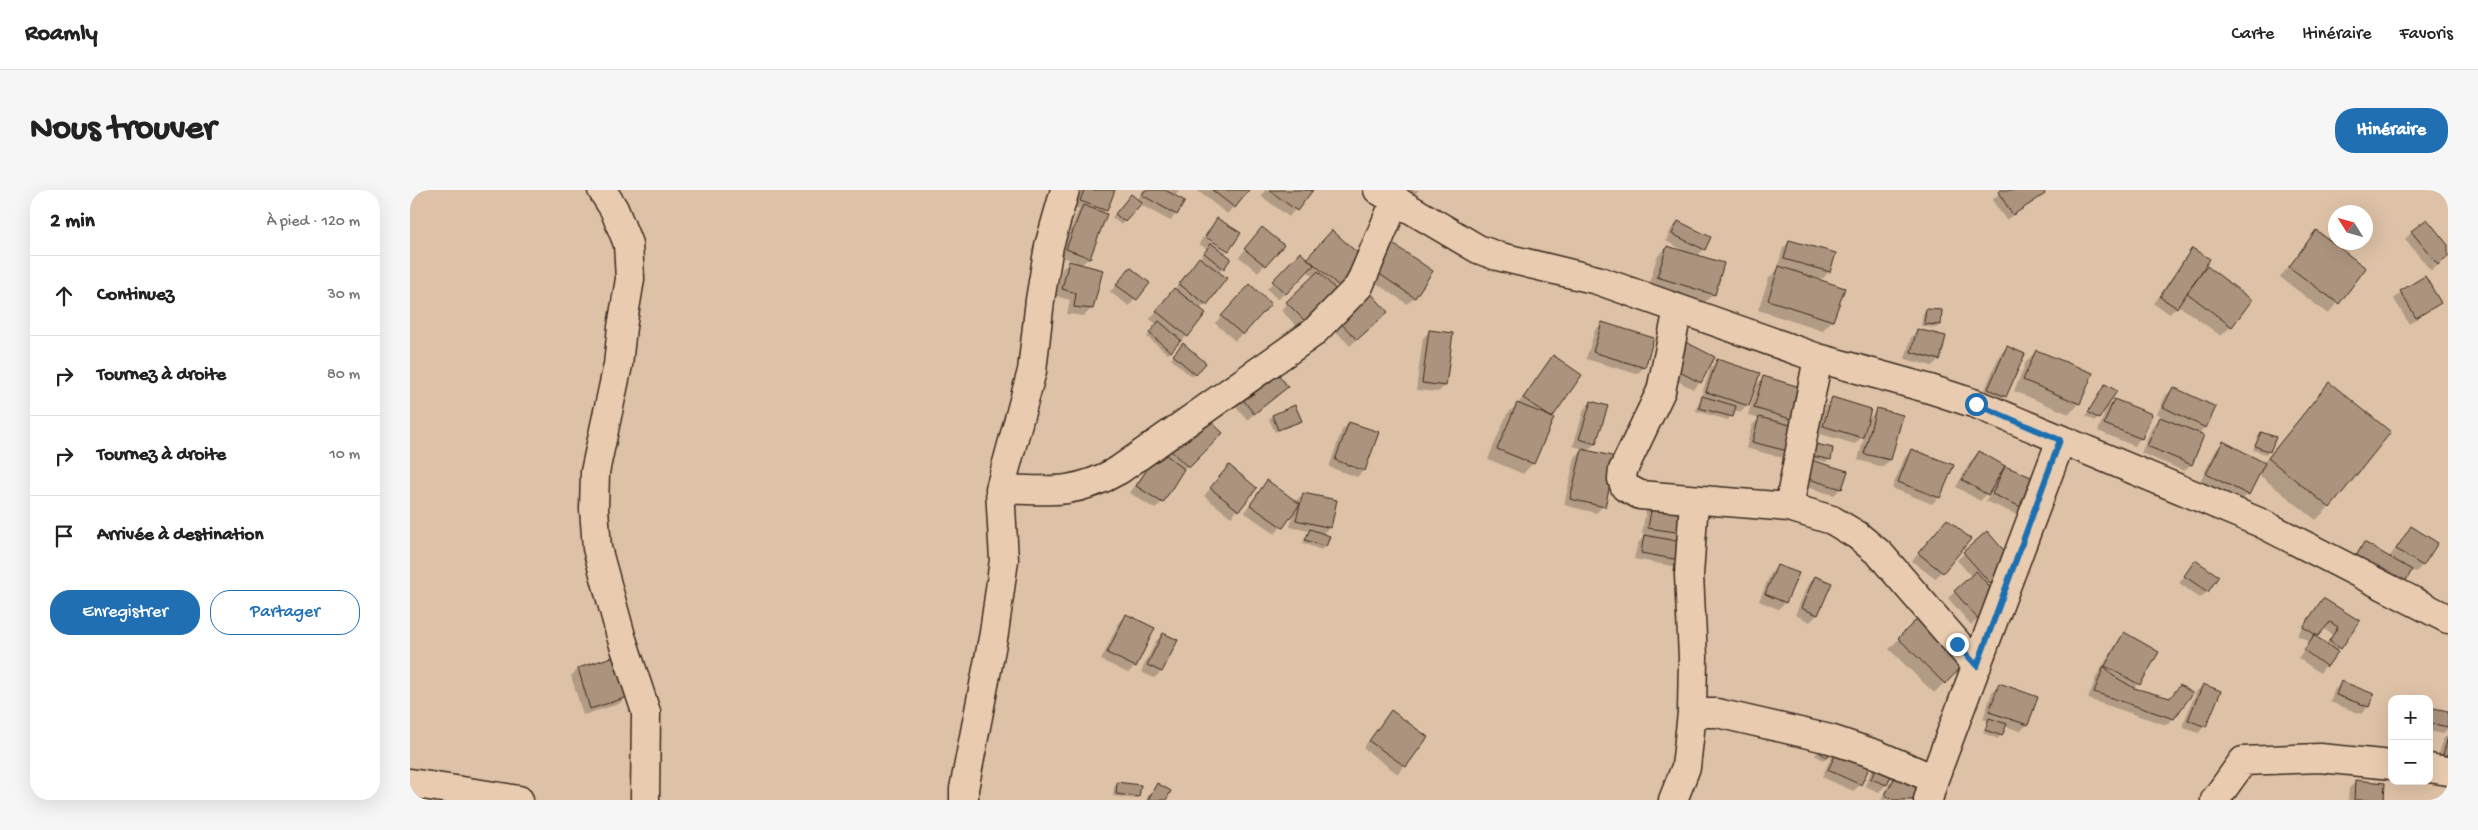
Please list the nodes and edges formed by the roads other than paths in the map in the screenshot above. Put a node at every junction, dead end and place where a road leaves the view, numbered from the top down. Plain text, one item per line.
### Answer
1 (602, 190) edge
2 (1065, 190) edge
3 (1387, 194) edge
4 (1678, 308) junction
5 (1818, 358) junction
6 (2060, 440) junction
7 (1000, 490) junction
8 (1694, 501) junction
9 (1789, 507) junction
10 (2448, 619) edge
11 (1977, 666) junction
12 (1692, 713) junction
13 (2388, 765) edge
14 (2433, 769) edge
15 (2448, 771) edge
16 (410, 783) edge
17 (1931, 790) edge
18 (519, 800) edge
19 (645, 800) edge
20 (964, 800) edge
21 (1673, 800) edge
22 (2215, 800) edge

1 - 19 street
2 - 7 street
3 - 4 street
3 - 7 street
4 - 5 street
4 - 8 street
5 - 6 street
5 - 9 street
6 - 10 street
6 - 11 street
7 - 20 street
8 - 9 street
8 - 12 street
9 - 11 street
11 - 17 street
12 - 17 street
12 - 21 street
13 - 22 street
14 - 15 street
16 - 18 street

